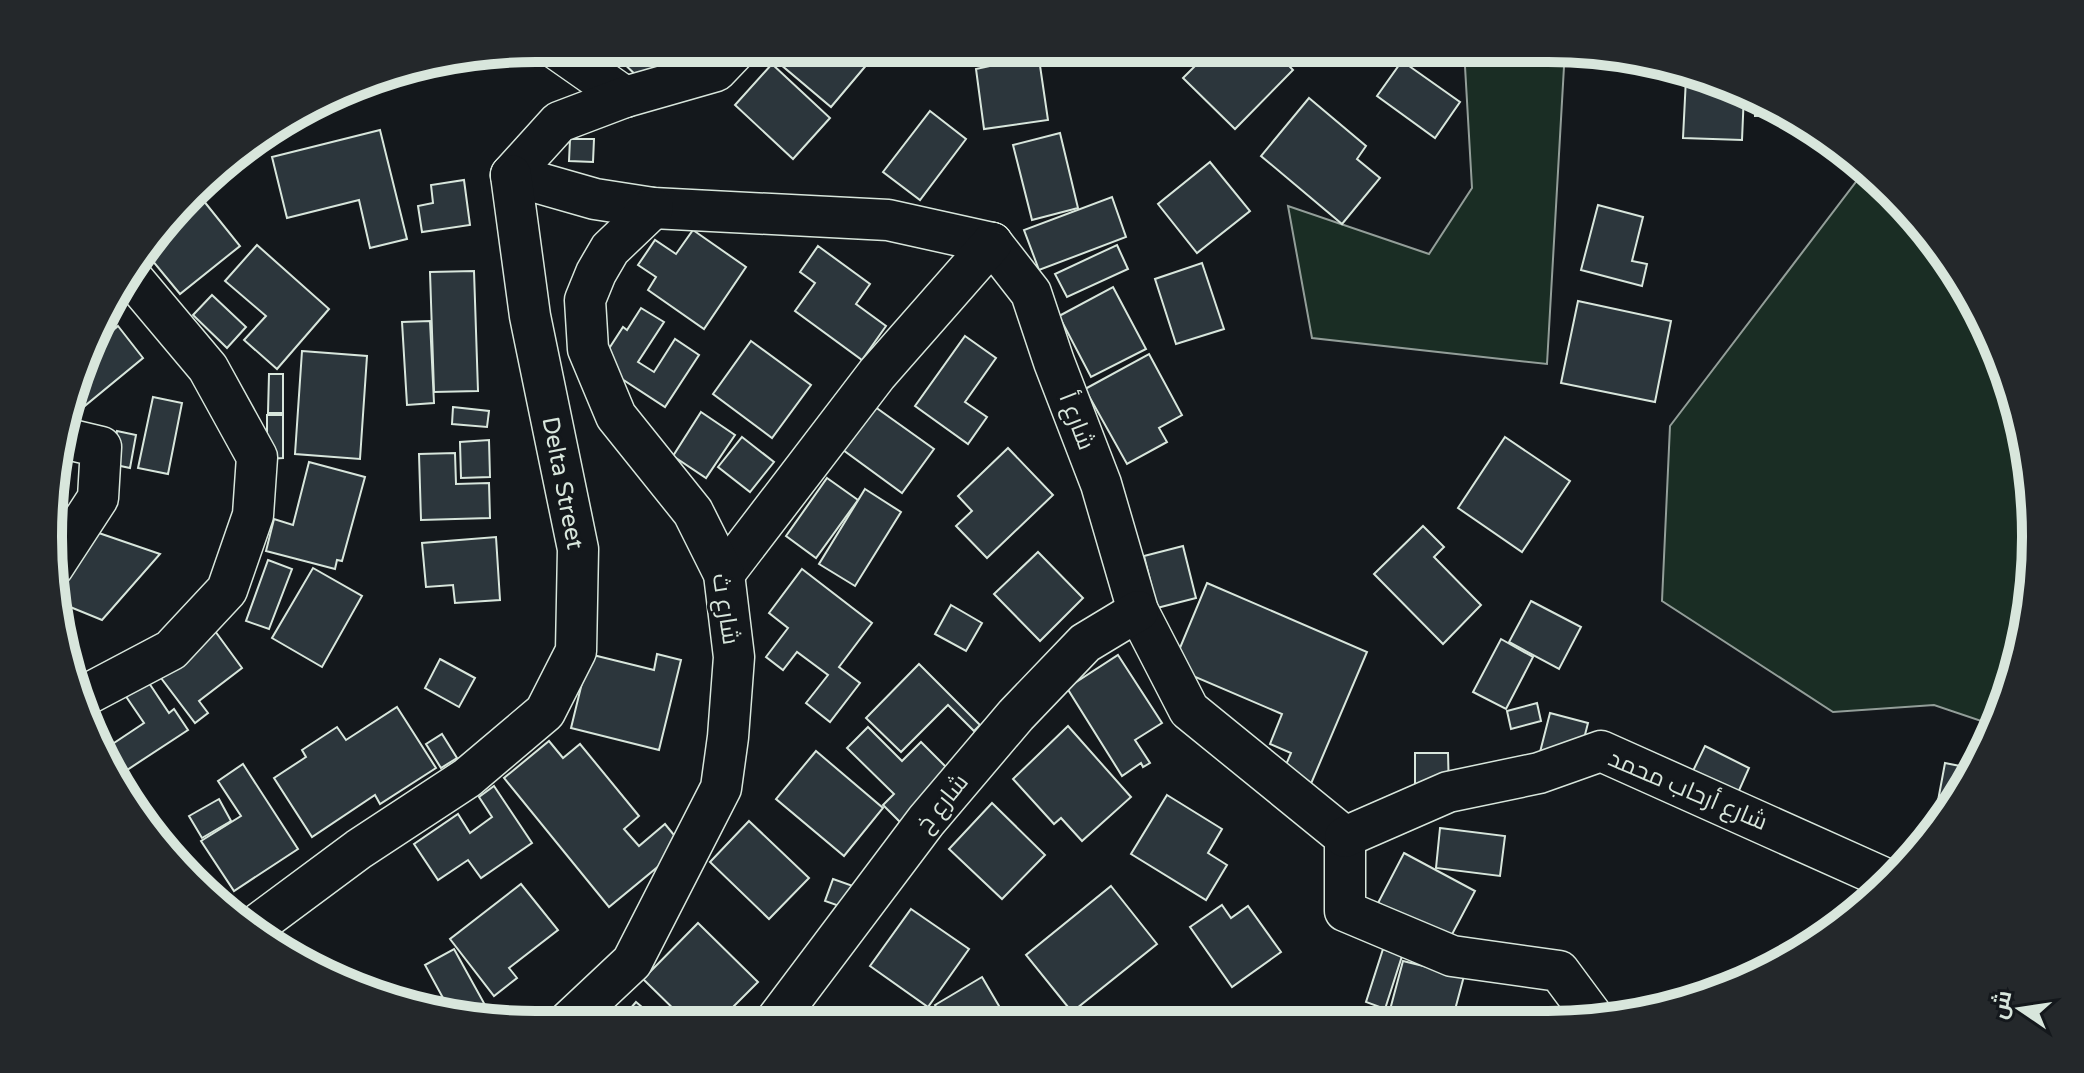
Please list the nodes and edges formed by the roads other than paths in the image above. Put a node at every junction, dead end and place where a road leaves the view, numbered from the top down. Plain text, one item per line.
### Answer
1 (575, 62) edge
2 (725, 62) edge
3 (625, 97) junction
4 (511, 175) junction
5 (653, 208) junction
6 (992, 243) junction
7 (136, 283) edge
8 (72, 440) edge
9 (63, 552) edge
10 (724, 574) junction
11 (1138, 611) junction
12 (89, 693) edge
13 (1345, 837) junction
14 (1879, 876) edge
15 (261, 922) edge
16 (1587, 1009) edge
17 (580, 1011) edge
18 (783, 1011) edge

1 - 3 street
2 - 3 street
3 - 4 street
4 - 5 street
4 - 15 street, Delta Street
5 - 6 street
5 - 10 street, شارع ث
6 - 10 street
6 - 11 street, شارع أ
7 - 12 street
8 - 9 street
10 - 17 street, شارع ث
11 - 13 street, شارع أ
11 - 18 street, شارع خ
13 - 14 street, شارع أرحاب محمد
13 - 16 street

